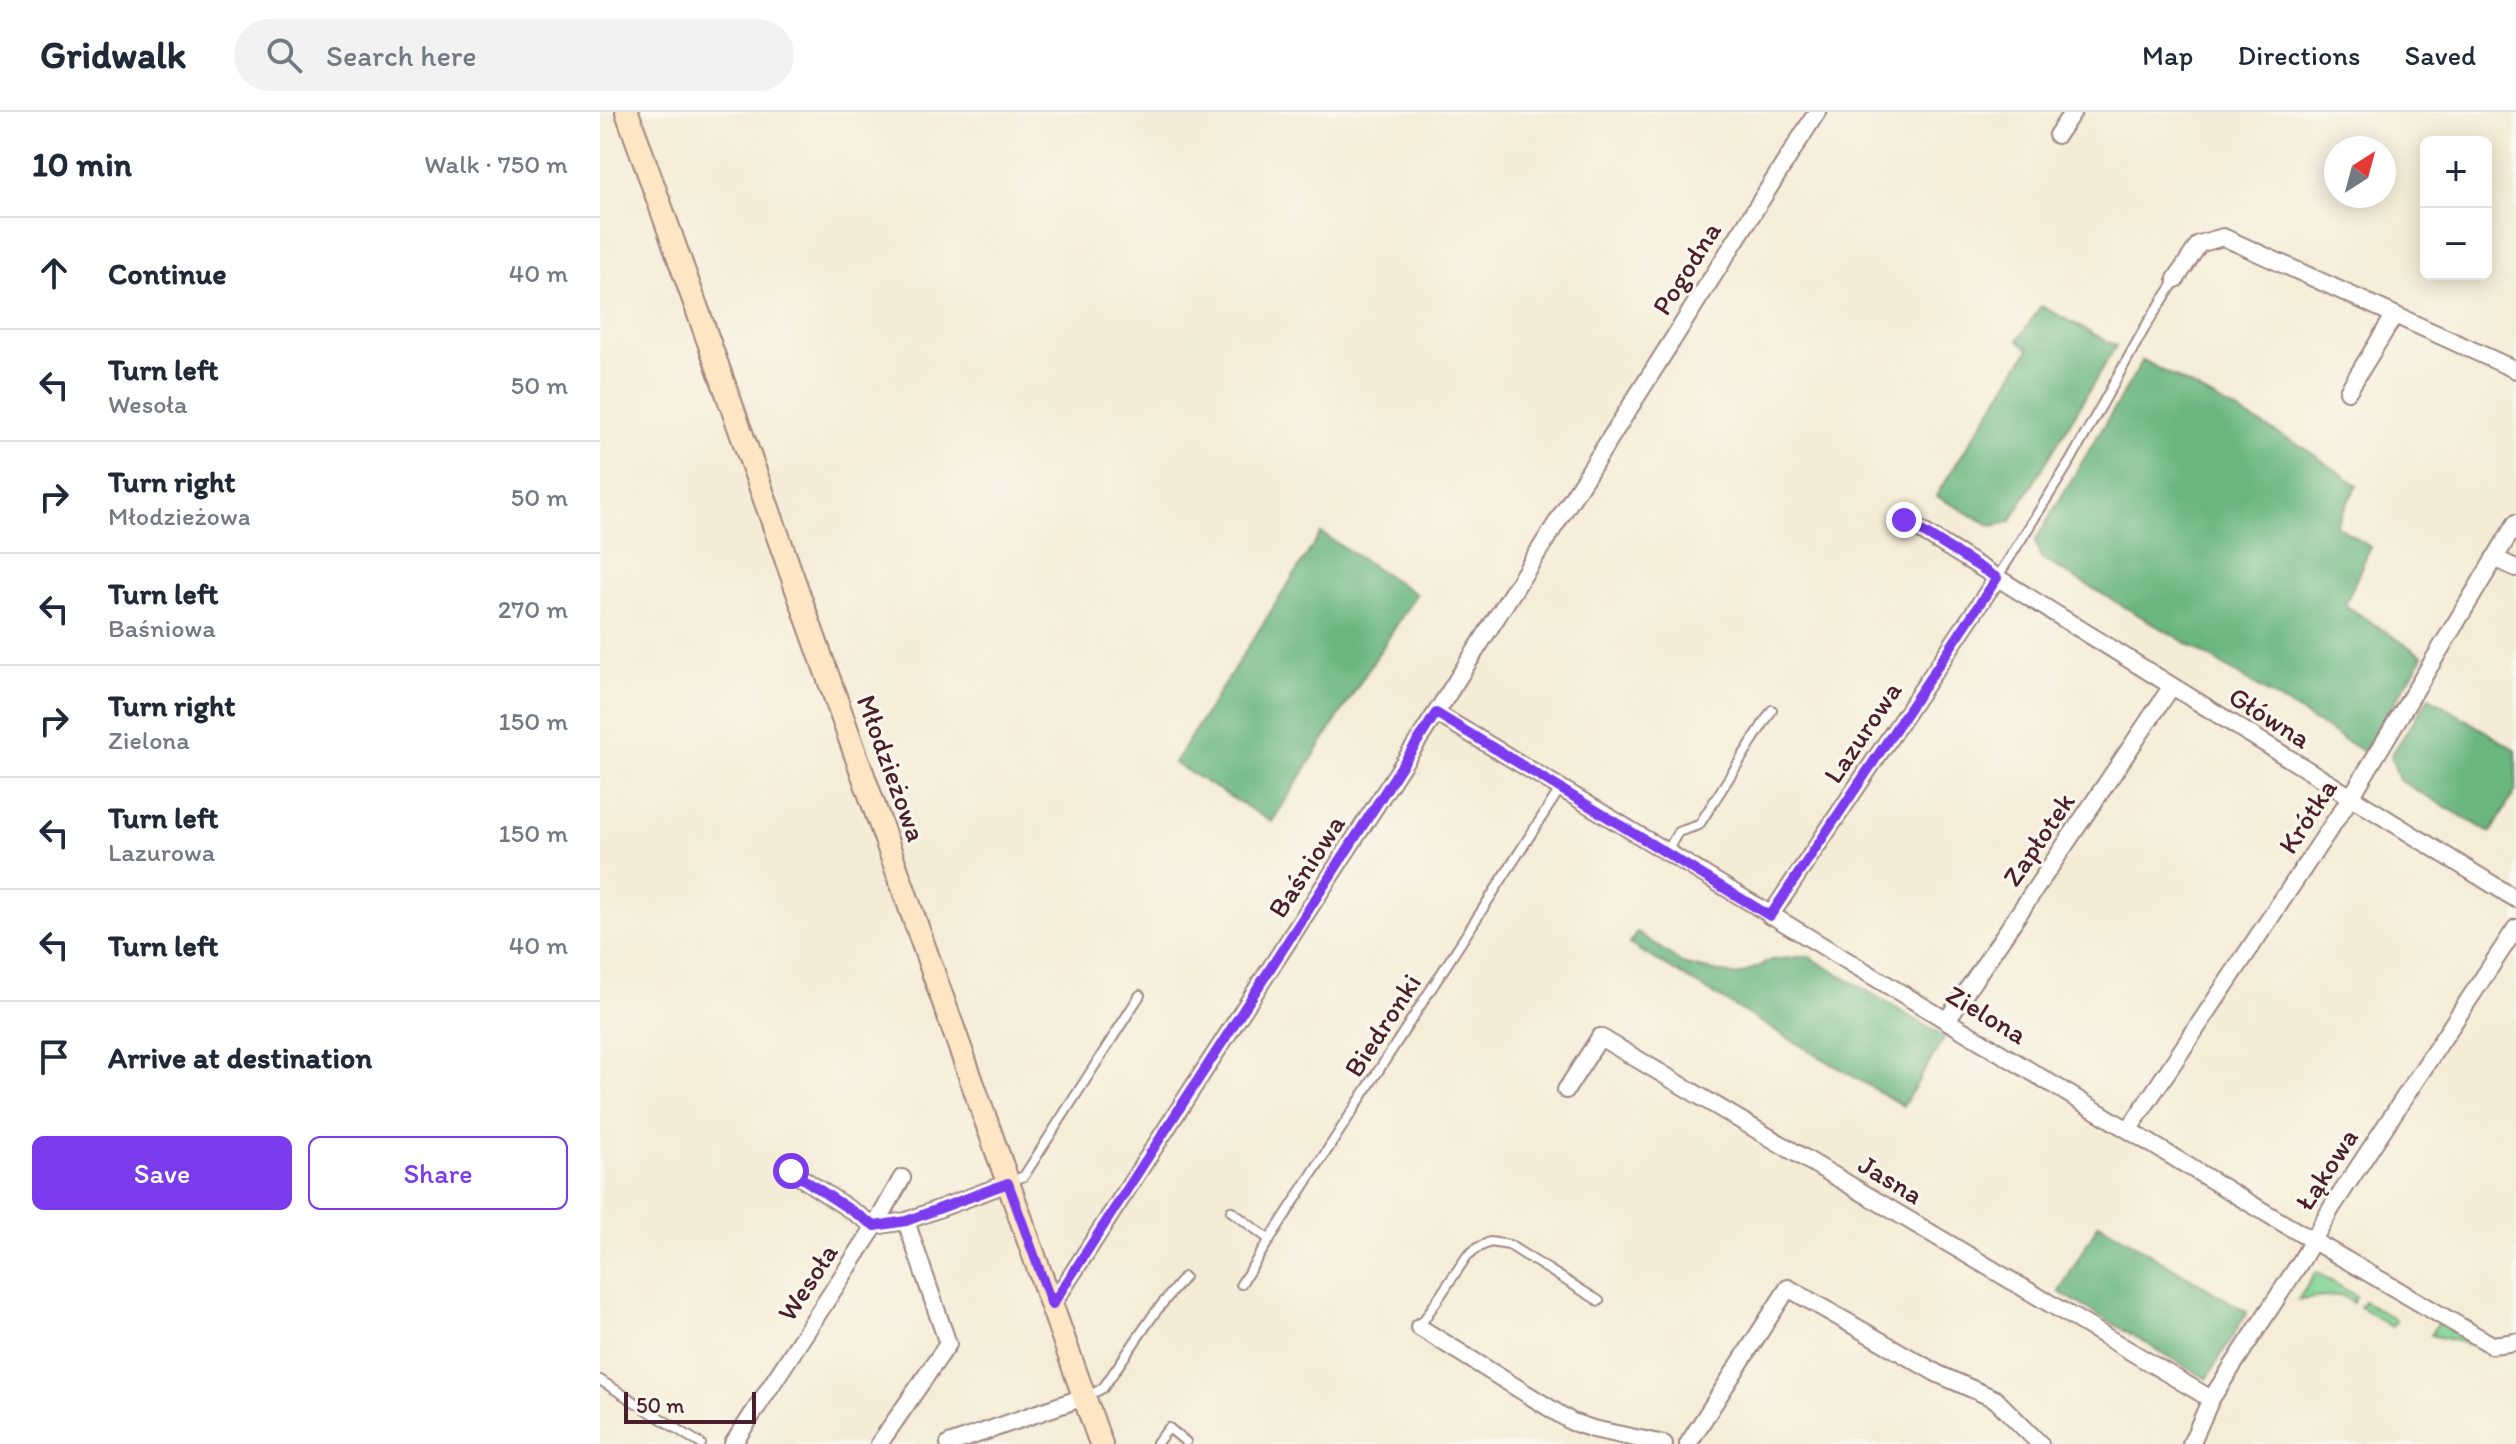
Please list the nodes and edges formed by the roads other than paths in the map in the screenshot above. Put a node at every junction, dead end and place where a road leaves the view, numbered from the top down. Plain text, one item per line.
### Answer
1 (627, 112) edge
2 (1817, 112) edge
3 (2073, 112) edge
4 (2057, 135) dead end
5 (2176, 279) joint
6 (2394, 316) junction
7 (2516, 370) edge
8 (2348, 391) dead end
9 (1600, 453) joint
10 (1904, 520) dead end
11 (2516, 523) edge
12 (2494, 558) junction
13 (2516, 568) edge
14 (1997, 578) junction
15 (2172, 686) junction
16 (1772, 710) dead end
17 (1436, 713) junction
18 (1560, 789) junction
19 (2351, 797) junction
20 (1666, 853) junction
21 (2516, 899) edge
22 (1770, 916) junction
23 (2516, 928) edge
24 (1140, 995) dead end
25 (1947, 1020) junction
26 (1566, 1090) dead end
27 (2129, 1129) junction
28 (791, 1171) dead end
29 (902, 1178) dead end
30 (1008, 1183) junction
31 (1231, 1211) dead end
32 (906, 1221) junction
33 (875, 1226) junction
34 (2312, 1239) junction
35 (1270, 1240) junction
36 (1184, 1277) dead end
37 (1241, 1284) dead end
38 (1599, 1301) dead end
39 (1052, 1305) junction
40 (1419, 1327) joint
41 (2516, 1342) edge
42 (600, 1380) edge
43 (1084, 1397) junction
44 (2211, 1399) junction
45 (978, 1439) edge
46 (1186, 1442) edge
47 (701, 1444) edge
48 (733, 1444) edge
49 (879, 1444) edge
50 (949, 1444) edge
51 (1101, 1444) edge
52 (1156, 1444) edge
53 (1664, 1444) edge
54 (1688, 1444) edge
55 (2040, 1444) edge
56 (2191, 1444) edge

1 - 30 street, Młodzieżowa
2 - 9 street, Pogodna
3 - 4 street
5 - 6 street
5 - 14 lane
6 - 7 street
6 - 8 street
9 - 17 street, Baśniowa
10 - 14 street, Główna
11 - 12 street, Krótka
12 - 13 street
12 - 19 street, Krótka
14 - 15 street, Główna
14 - 22 street, Lazurowa
15 - 19 street, Główna
15 - 25 street, Zapłotek
16 - 20 lane
17 - 18 street, Zielona
17 - 39 street, Baśniowa
18 - 20 street, Zielona
18 - 35 lane, Biedronki
19 - 21 street, Główna
19 - 27 street, Krótka
20 - 22 street, Zielona
22 - 25 street, Zielona
23 - 34 street, Łąkowa
24 - 30 lane
25 - 27 street, Zielona
26 - 44 street, Jasna
27 - 34 street, Zielona
28 - 33 street
29 - 33 street, Wesoła
30 - 32 street
30 - 39 street, Młodzieżowa
31 - 35 lane
32 - 33 street
32 - 49 street
33 - 48 street, Wesoła
34 - 41 street, Zielona
34 - 44 street, Łąkowa
35 - 37 lane, Biedronki
36 - 43 lane
38 - 40 lane
39 - 43 street, Młodzieżowa
40 - 53 street
42 - 47 lane
43 - 45 street
43 - 51 street, Młodzieżowa
44 - 56 street, Łąkowa
45 - 50 street
46 - 52 lane
54 - 55 street

